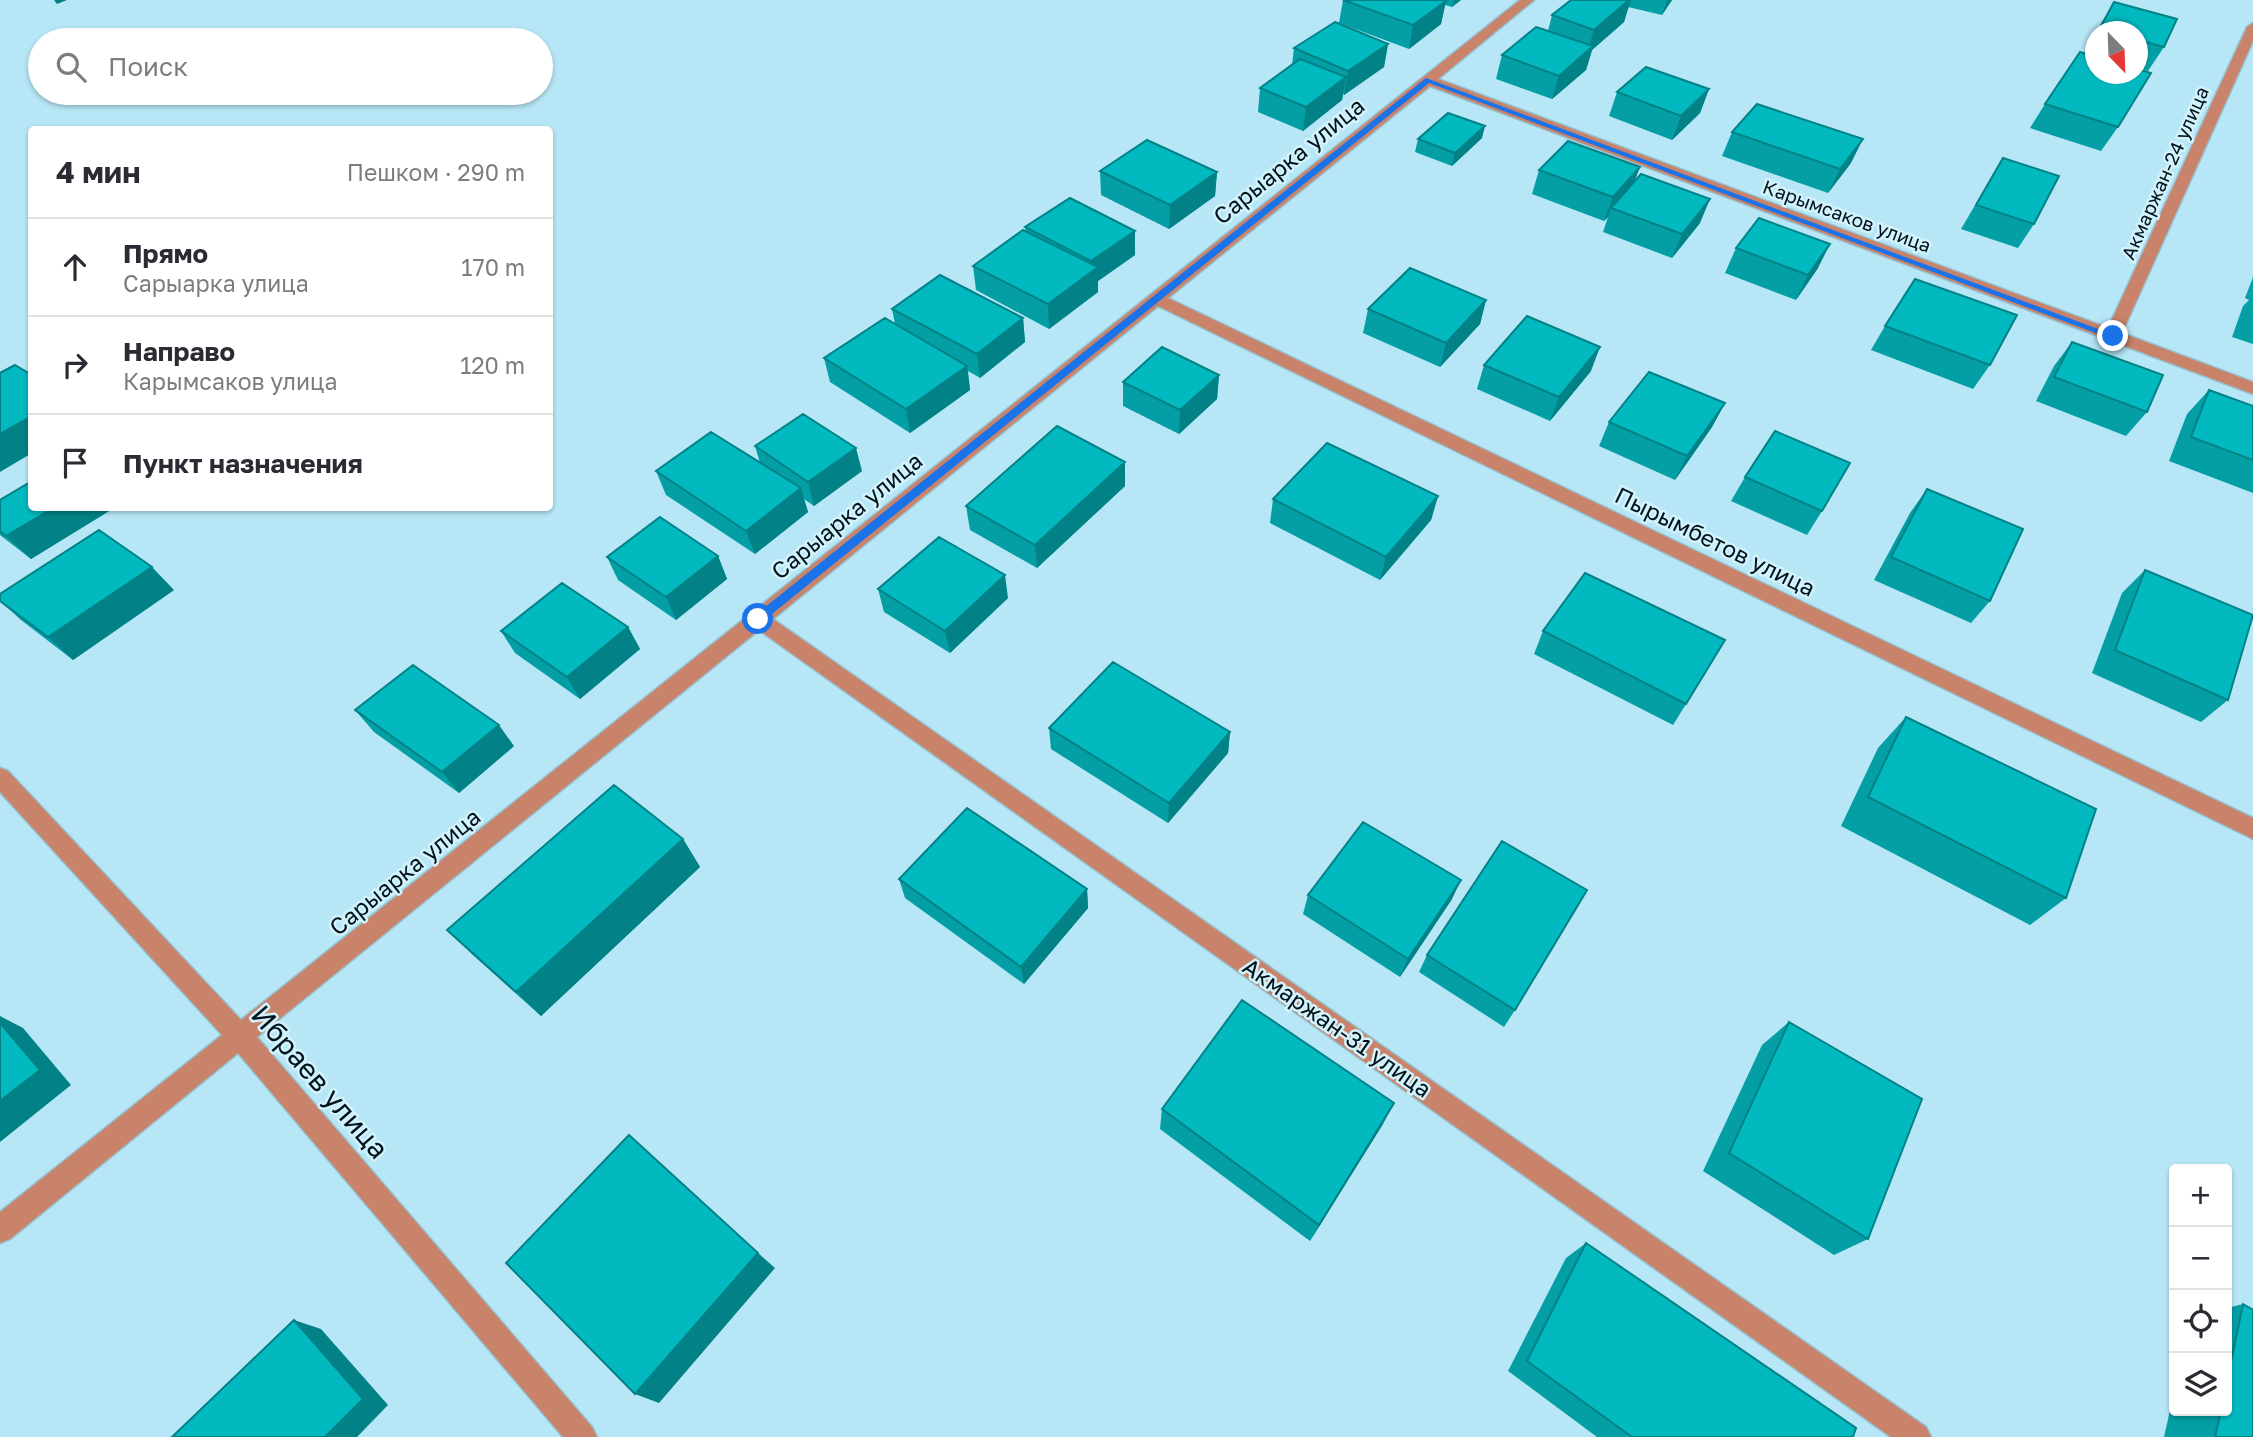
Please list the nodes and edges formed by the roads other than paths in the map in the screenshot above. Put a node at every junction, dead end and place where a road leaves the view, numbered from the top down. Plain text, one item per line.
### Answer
1 (1528, 0) edge
2 (2253, 27) edge
3 (1428, 80) junction
4 (1156, 299) junction
5 (2113, 336) junction
6 (2253, 388) edge
7 (758, 619) junction
8 (0, 777) edge
9 (2253, 829) edge
10 (240, 1036) junction
11 (0, 1229) edge
12 (582, 1437) edge
13 (1916, 1437) edge

1 - 3 street, Сарыарка улица
2 - 5 street, Акмаржан-24 улица
3 - 4 street, Сарыарка улица
3 - 5 street, Карымсаков улица
4 - 7 street, Сарыарка улица
4 - 9 street, Пырымбетов улица
5 - 6 street, Карымсаков улица
7 - 10 street, Сарыарка улица
7 - 13 street, Акмаржан-31 улица
8 - 10 street, Ибраев улица
10 - 11 street, Сарыарка улица
10 - 12 street, Ибраев улица

